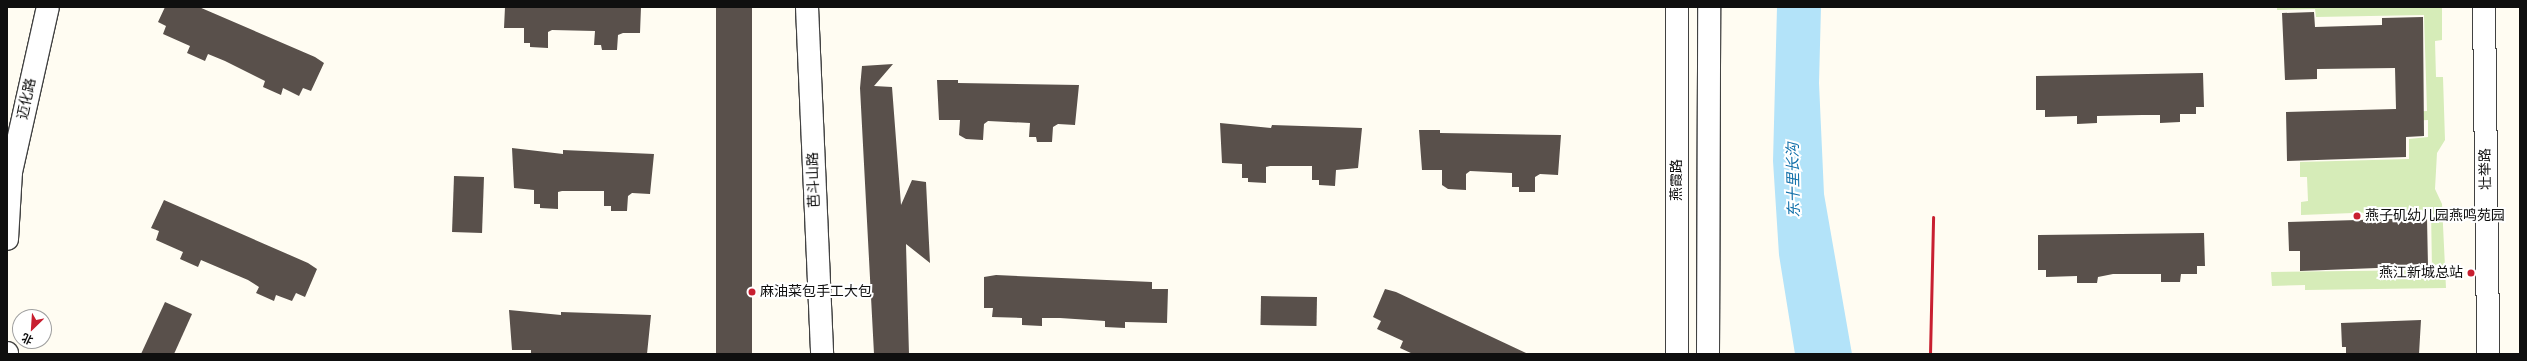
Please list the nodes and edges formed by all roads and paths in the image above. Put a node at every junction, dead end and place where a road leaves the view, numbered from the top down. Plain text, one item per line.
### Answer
1 (48, 7) edge
2 (807, 7) edge
3 (1677, 7) edge
4 (1709, 7) edge
5 (2484, 7) edge
6 (7, 239) edge
7 (822, 354) edge
8 (1676, 354) edge
9 (1708, 354) edge
10 (2488, 354) edge

1 - 6 street, 迈化路
2 - 7 street, 芭斗山路
3 - 8 street, 燕霞路
4 - 9 street
5 - 10 street, 壮举路

